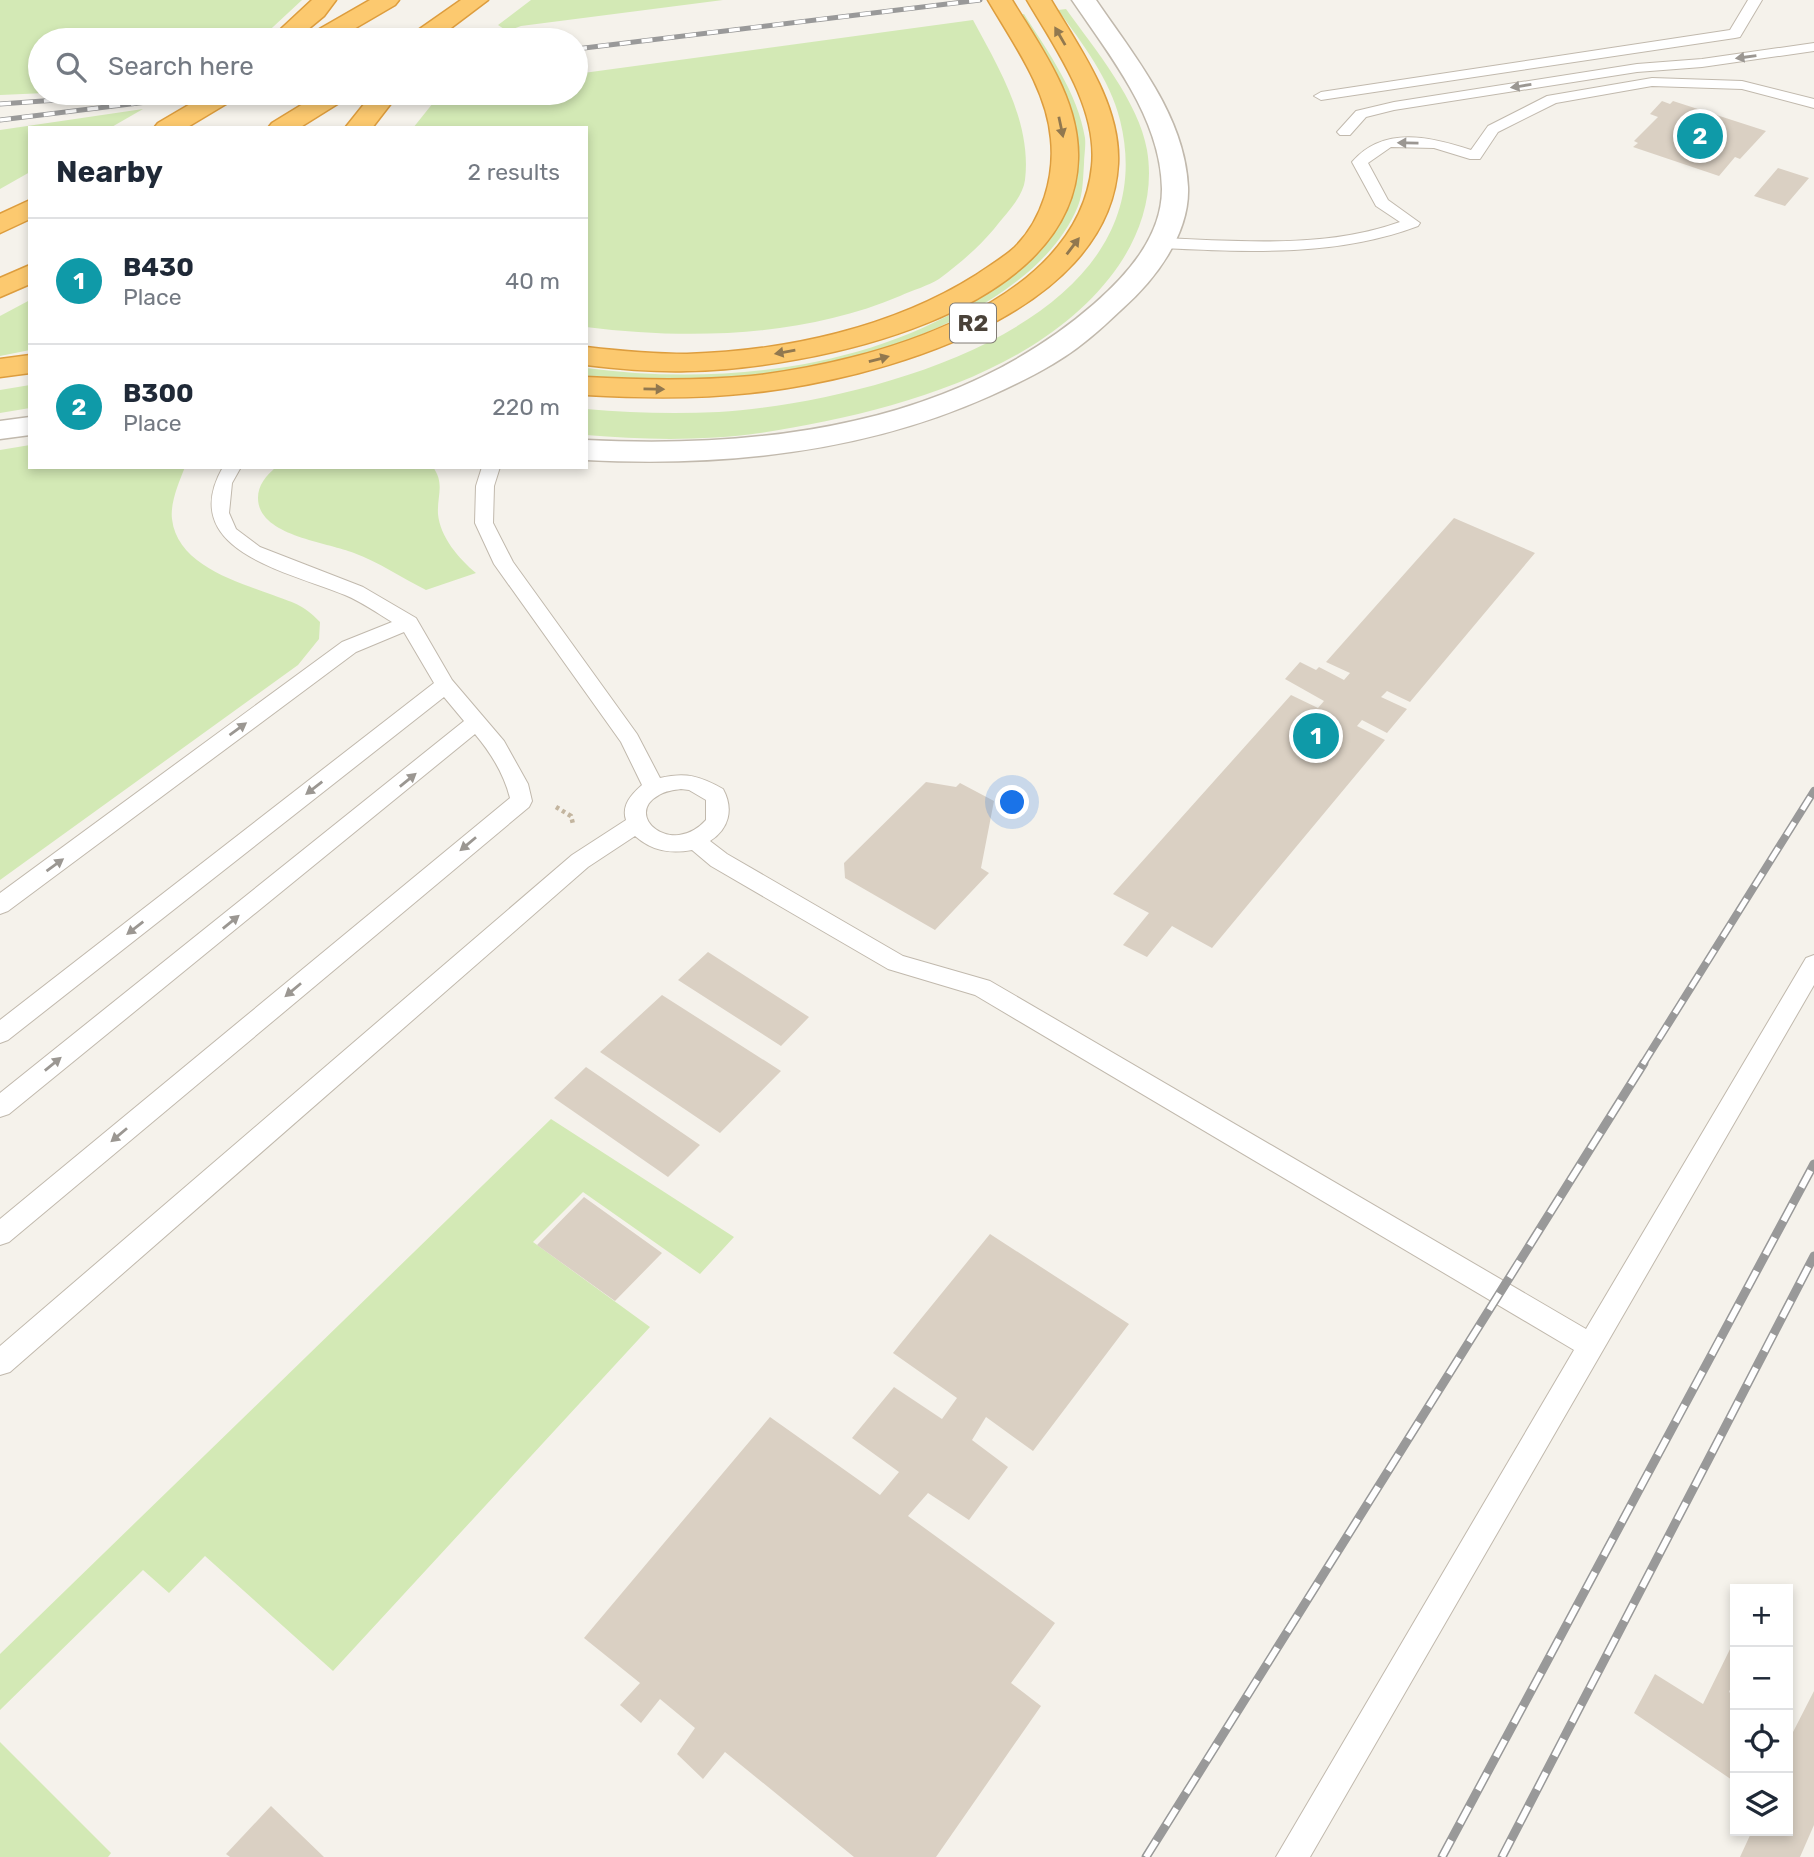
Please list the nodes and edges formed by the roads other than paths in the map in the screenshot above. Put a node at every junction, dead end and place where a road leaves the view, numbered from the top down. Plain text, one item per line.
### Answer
1 (324, 0) edge
2 (387, 0) edge
3 (478, 0) edge
4 (1000, 0) edge
5 (1039, 0) edge
6 (1084, 0) edge
7 (1755, 0) edge
8 (295, 28) edge
9 (338, 28) edge
10 (437, 28) edge
11 (454, 28) edge
12 (1814, 47) edge
13 (1321, 96) dead end
14 (1814, 104) edge
15 (185, 105) edge
16 (206, 105) edge
17 (318, 105) edge
18 (376, 105) edge
19 (153, 126) edge
20 (170, 126) edge
21 (284, 126) edge
22 (360, 126) edge
23 (1345, 132) dead end
24 (28, 209) edge
25 (0, 225) edge
26 (1161, 243) junction
27 (28, 274) edge
28 (0, 289) edge
29 (588, 356) edge
30 (28, 364) edge
31 (0, 368) edge
32 (588, 386) edge
33 (28, 426) edge
34 (0, 430) edge
35 (588, 450) edge
36 (231, 469) edge
37 (490, 469) edge
38 (409, 623) junction
39 (445, 685) junction
40 (476, 722) junction
41 (654, 787) junction
42 (636, 824) junction
43 (694, 840) junction
44 (0, 905) edge
45 (1812, 972) edge
46 (0, 1033) edge
47 (0, 1107) edge
48 (0, 1234) edge
49 (1591, 1346) junction
50 (0, 1363) edge
51 (1292, 1857) edge

1 - 8 highway
2 - 9 highway
3 - 10 highway
3 - 11 highway
4 -> 29 highway, R2
32 -> 5 highway, R2
6 - 26 street
7 - 13 lane
12 -> 23 lane
14 -> 26 lane
15 - 19 highway
16 - 20 highway
17 - 21 highway
18 - 22 highway
24 - 25 highway
26 - 35 street
27 - 28 highway
30 - 31 highway
33 - 34 street
36 - 38 lane
37 - 41 lane
38 - 39 lane
44 -> 38 lane
39 - 40 lane
39 -> 46 lane
47 -> 40 lane
40 -> 48 lane
41 - 42 lane
41 - 43 lane
42 - 43 lane
42 - 50 lane
43 - 49 lane
45 - 49 lane
49 - 51 lane

